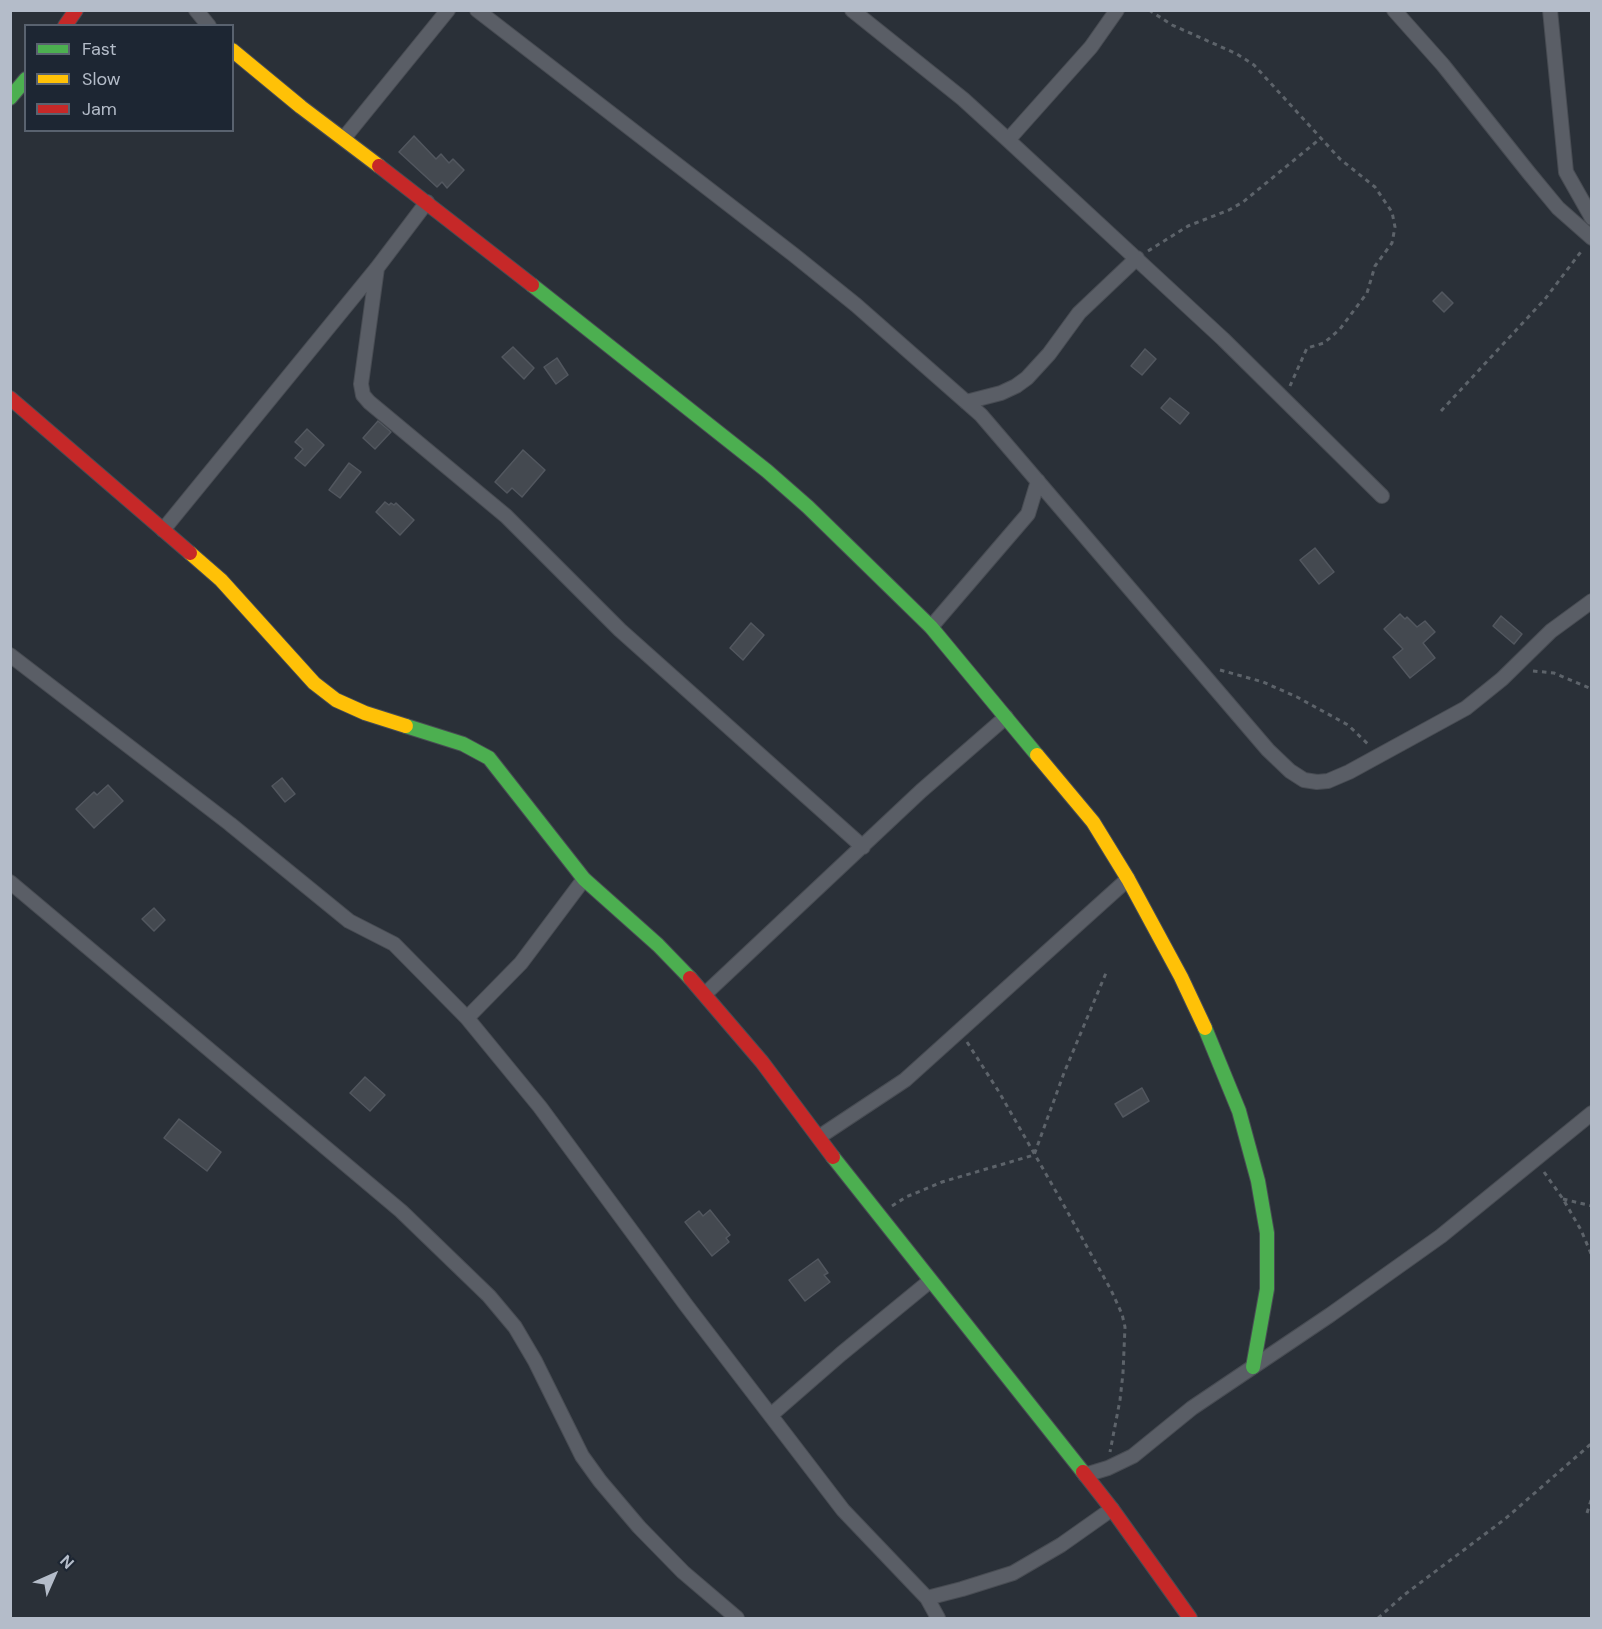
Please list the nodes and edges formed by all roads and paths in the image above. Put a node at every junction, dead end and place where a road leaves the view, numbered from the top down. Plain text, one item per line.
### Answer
1 (76, 10) edge
2 (196, 10) edge
3 (448, 10) edge
4 (477, 10) edge
5 (852, 10) edge
6 (877, 10) edge
7 (1117, 10) edge
8 (1149, 10) edge
9 (1394, 10) edge
10 (1550, 10) edge
11 (867, 22) junction
12 (66, 24) edge
13 (207, 24) edge
14 (234, 52) edge
15 (24, 81) edge
16 (10, 98) edge
17 (344, 138) junction
18 (1321, 138) junction
19 (1008, 140) junction
20 (427, 202) junction
21 (1592, 218) edge
22 (1591, 238) edge
23 (1137, 258) junction
24 (376, 268) junction
25 (10, 398) edge
26 (1285, 400) junction
27 (966, 402) junction
28 (1441, 411) dead end
29 (1038, 480) junction
30 (1382, 496) dead end
31 (163, 530) junction
32 (1592, 601) edge
33 (931, 627) junction
34 (10, 655) edge
35 (1191, 661) junction
36 (1527, 671) dead end
37 (1592, 690) edge
38 (1006, 717) junction
39 (1380, 755) junction
40 (863, 847) junction
41 (584, 879) junction
42 (1128, 879) junction
43 (10, 882) edge
44 (1106, 973) dead end
45 (705, 994) junction
46 (467, 1018) junction
47 (960, 1031) junction
48 (1592, 1113) edge
49 (819, 1137) junction
50 (1034, 1155) junction
51 (1534, 1159) junction
52 (1563, 1199) junction
53 (1592, 1206) edge
54 (878, 1215) junction
55 (1592, 1256) edge
56 (930, 1281) junction
57 (1253, 1367) junction
58 (771, 1415) junction
59 (1592, 1443) edge
60 (1108, 1468) junction
61 (1085, 1475) junction
62 (1592, 1497) edge
63 (1112, 1509) junction
64 (1587, 1513) dead end
65 (927, 1599) junction
66 (737, 1618) edge
67 (938, 1618) edge
68 (1190, 1618) edge
69 (1378, 1618) edge

1 - 12 street
2 - 13 street
3 - 17 street
4 - 27 street
5 - 11 street
6 - 11 street
7 - 19 street
8 - 18 path
9 - 22 street
10 - 21 street
11 - 19 street
14 - 17 street
15 - 16 street
17 - 20 street
18 - 23 path
18 - 26 path
19 - 23 street
20 - 24 street
20 - 33 street
22 - 28 path
23 - 26 street
23 - 27 street
24 - 31 street
24 - 40 street
25 - 31 street
26 - 30 street
27 - 29 street
29 - 33 street
29 - 35 street
31 - 41 street
32 - 39 street
33 - 38 street
34 - 46 street
35 - 39 path
35 - 39 street
36 - 37 path
38 - 40 street
38 - 42 street
40 - 45 street
41 - 45 street
41 - 46 street
42 - 47 street
42 - 57 street
43 - 66 street
44 - 50 path
45 - 49 street
46 - 58 street
47 - 49 street
47 - 50 path
48 - 51 street
49 - 54 street
50 - 54 path
50 - 60 path
51 - 52 path
51 - 57 street
52 - 53 path
52 - 55 path
54 - 56 street
56 - 58 street
56 - 61 street
57 - 60 street
58 - 65 street
59 - 69 path
60 - 61 street
61 - 63 street
62 - 64 path
63 - 65 street
63 - 68 street
65 - 67 street

